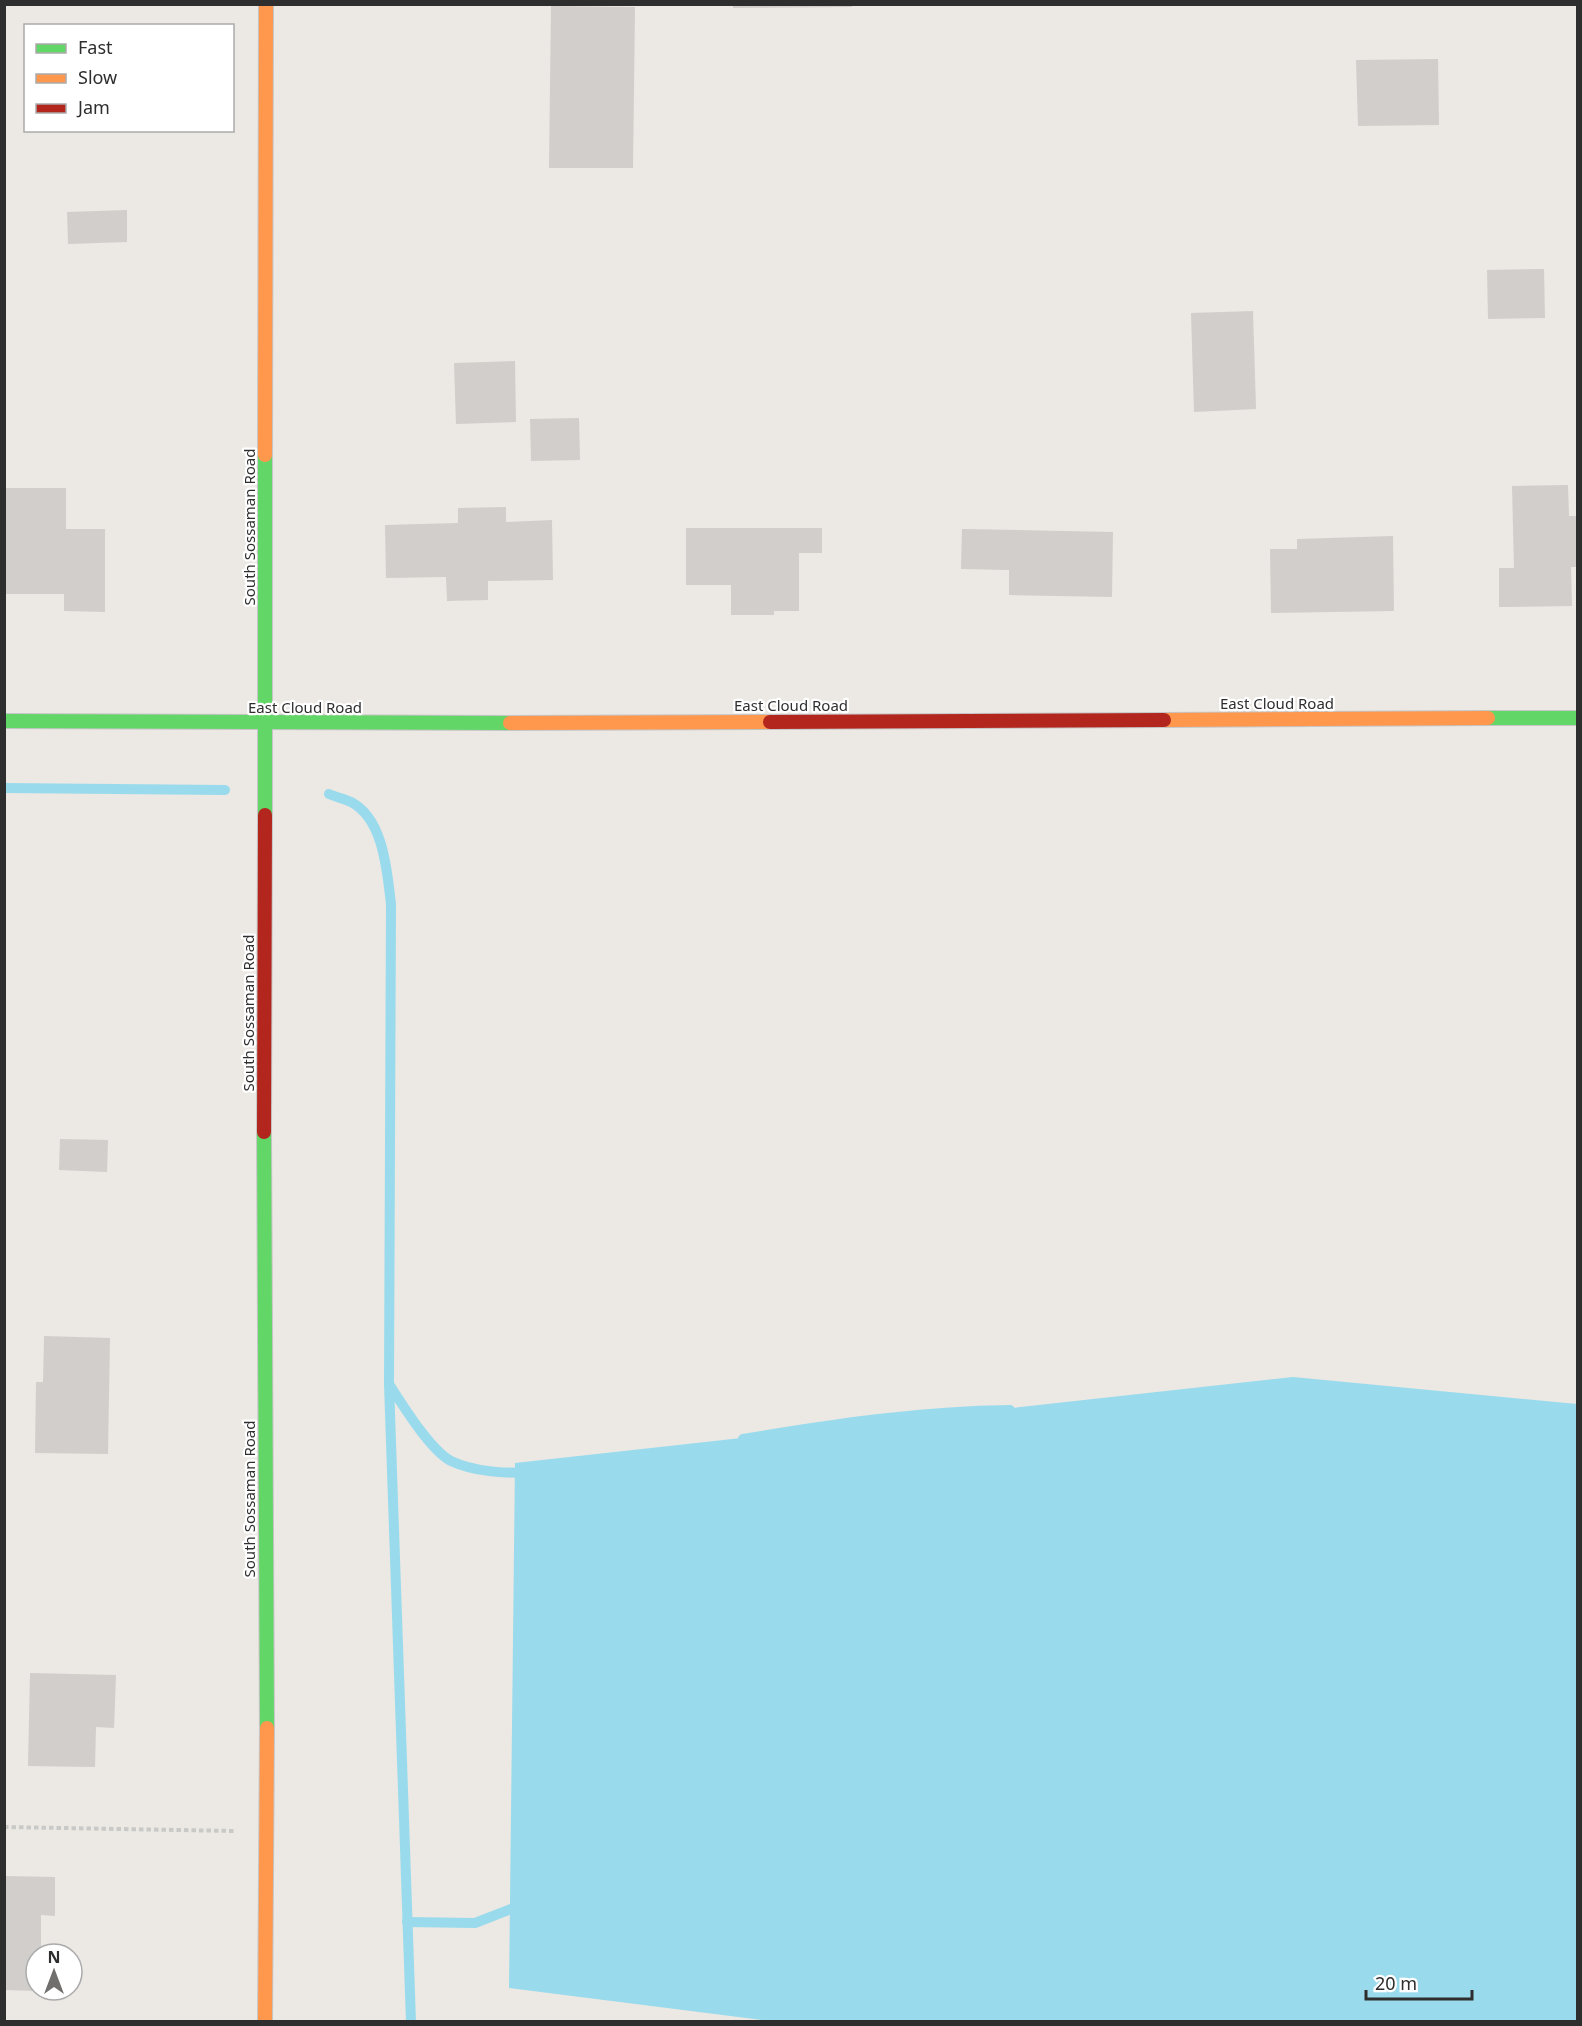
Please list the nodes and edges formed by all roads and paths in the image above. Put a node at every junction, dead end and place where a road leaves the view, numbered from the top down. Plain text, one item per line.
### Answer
1 (266, 4) edge
2 (1578, 718) edge
3 (4, 721) edge
4 (266, 724) junction
5 (4, 1827) edge
6 (268, 1831) junction
7 (265, 2022) edge

1 - 4 main road, South Sossaman Road
2 - 4 main road, East Cloud Road
3 - 4 main road, East Cloud Road
4 - 6 main road, South Sossaman Road
5 - 6 path
6 - 7 main road, South Sossaman Road

